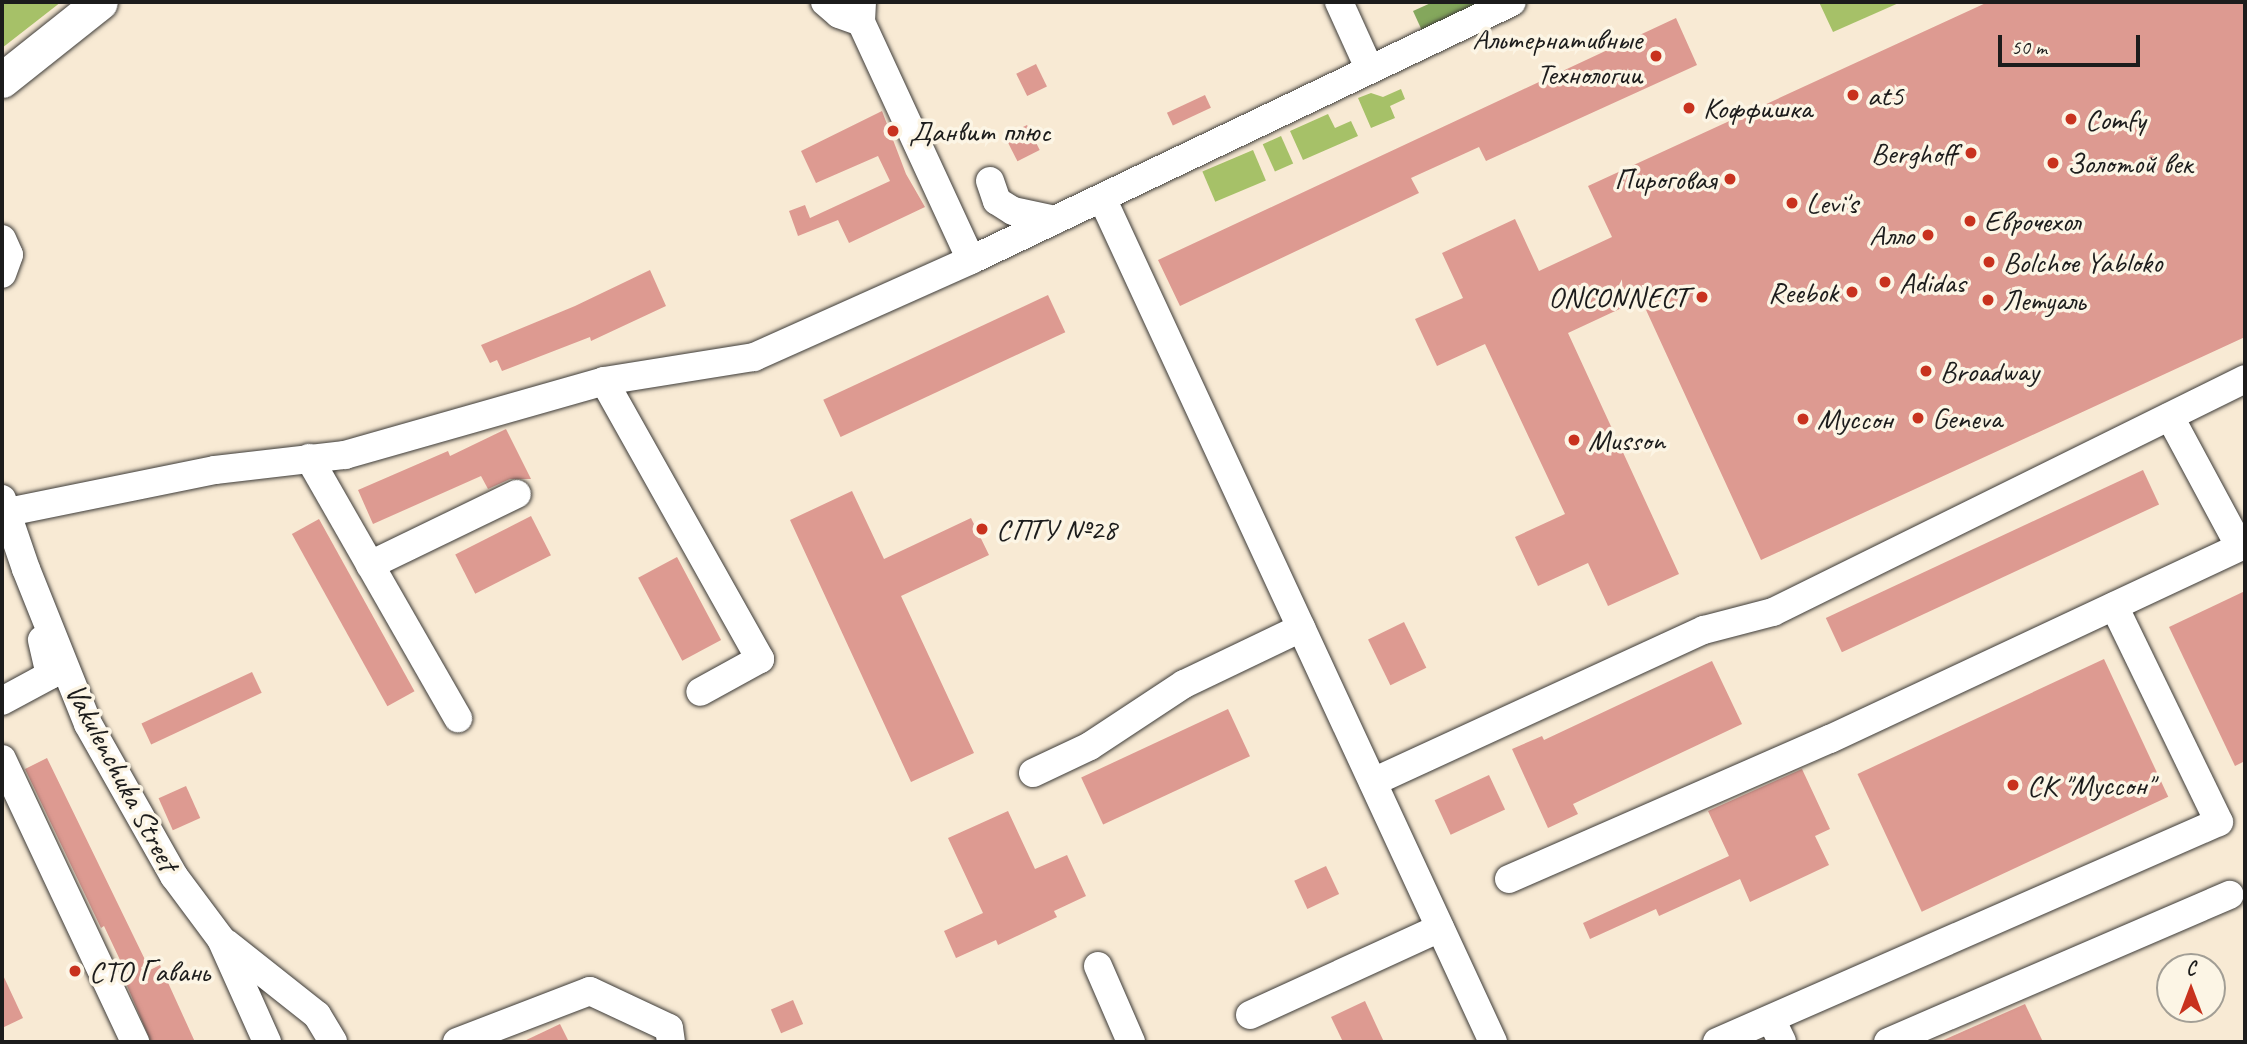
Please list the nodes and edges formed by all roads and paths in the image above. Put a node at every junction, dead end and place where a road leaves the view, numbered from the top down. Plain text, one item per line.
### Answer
1 (100, 2) edge
2 (825, 2) edge
3 (1339, 2) edge
4 (1512, 2) edge
5 (862, 12) edge
6 (1369, 68) junction
7 (2, 80) edge
8 (990, 181) dead end
9 (1102, 198) junction
10 (1055, 220) junction
11 (2, 239) edge
12 (971, 260) junction
13 (2, 274) edge
14 (2245, 379) edge
15 (604, 381) junction
16 (2170, 416) junction
17 (309, 457) junction
18 (517, 494) dead end
19 (5, 505) edge
20 (370, 565) junction
21 (26, 569) junction
22 (2114, 606) junction
23 (1301, 628) junction
24 (700, 692) dead end
25 (2, 701) edge
26 (458, 718) dead end
27 (2, 759) edge
28 (1033, 774) dead end
29 (1373, 782) junction
30 (1509, 879) dead end
31 (2230, 895) dead end
32 (1440, 928) junction
33 (221, 939) junction
34 (1098, 966) dead end
35 (1250, 1015) dead end
36 (1776, 1031) edge
37 (135, 1042) edge
38 (267, 1042) edge
39 (333, 1042) edge
40 (457, 1042) edge
41 (671, 1042) edge
42 (1131, 1042) edge
43 (1493, 1042) edge
44 (1717, 1042) edge
45 (1888, 1042) edge

1 - 7 main road
2 - 5 street
3 - 6 street
4 - 6 street
5 - 12 street
6 - 9 street
8 - 10 street
9 - 10 street
9 - 23 street
10 - 12 street
11 - 13 street
12 - 15 street
14 - 16 street
15 - 17 street
15 - 24 street
16 - 22 street
16 - 29 street
17 - 19 street
17 - 20 street
18 - 20 street
19 - 21 street, Vakulenchuka Street
20 - 26 street
21 - 25 street
21 - 33 street, Vakulenchuka Street
22 - 30 street
22 - 36 street
23 - 28 street
23 - 29 street
27 - 37 street
29 - 32 street
31 - 45 street
32 - 35 street
32 - 43 street
33 - 38 street, Vakulenchuka Street
33 - 39 street
34 - 42 street
36 - 44 street
40 - 41 street

